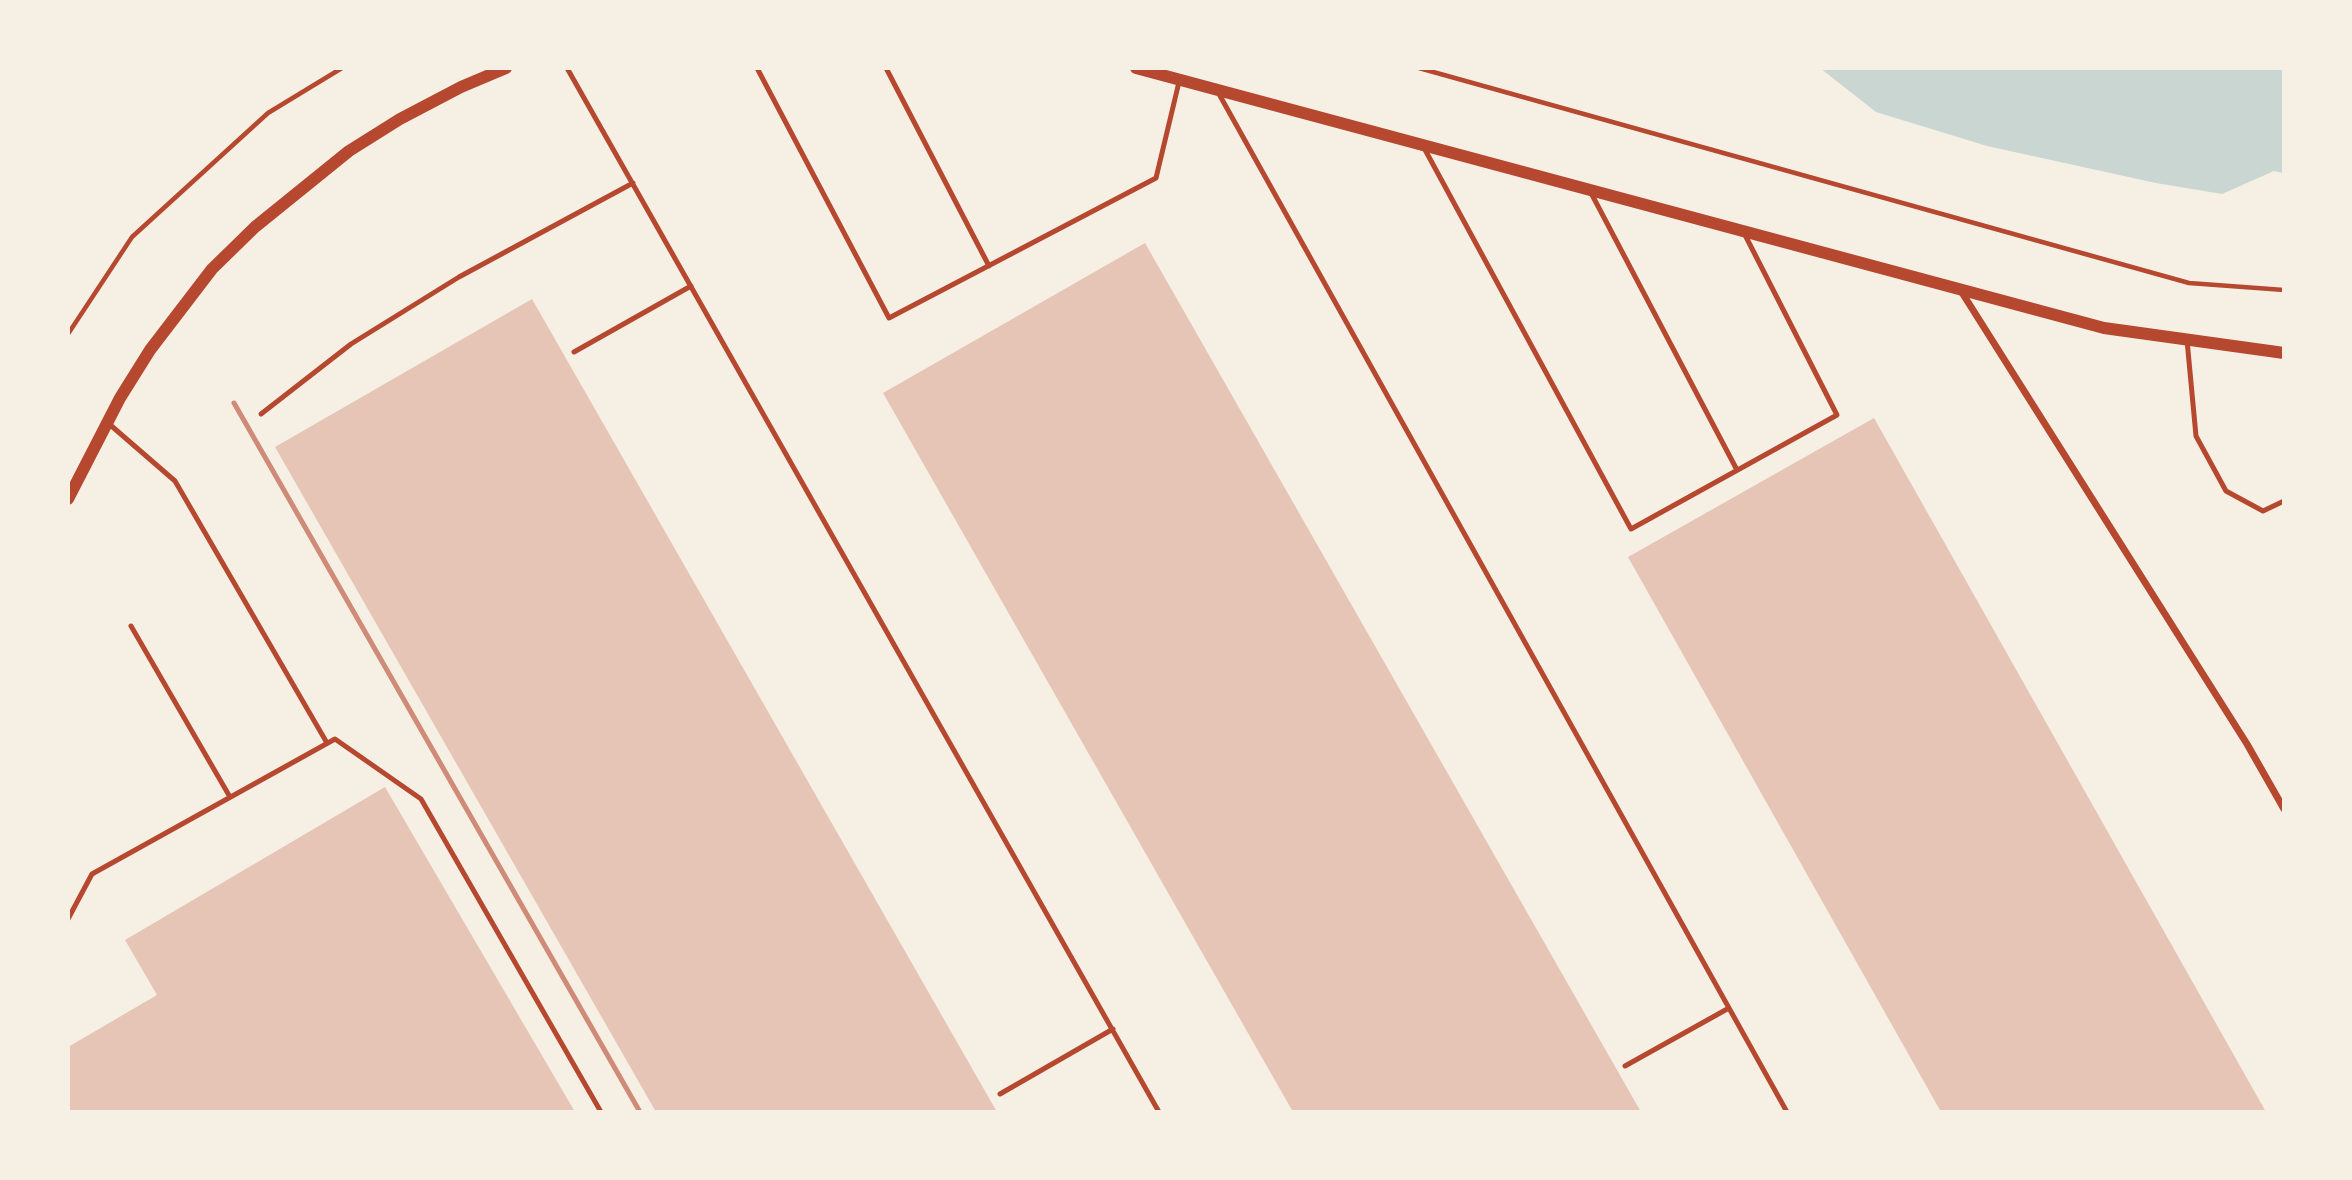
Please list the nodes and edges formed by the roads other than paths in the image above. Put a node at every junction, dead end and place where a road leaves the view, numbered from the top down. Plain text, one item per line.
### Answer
1 (506, 68) edge
2 (567, 68) edge
3 (757, 68) edge
4 (886, 68) edge
5 (1136, 68) edge
6 (1180, 80) junction
7 (1217, 91) junction
8 (1423, 145) junction
9 (633, 183) junction
10 (1590, 190) junction
11 (1742, 230) junction
12 (989, 265) junction
13 (691, 286) junction
14 (1961, 291) junction
15 (2187, 340) junction
16 (574, 352) dead end
17 (2284, 352) edge
18 (261, 414) dead end
19 (107, 422) junction
20 (1737, 470) junction
21 (68, 499) edge
22 (2284, 500) edge
23 (131, 626) dead end
24 (327, 743) junction
25 (230, 797) junction
26 (2284, 809) edge
27 (68, 919) edge
28 (1729, 1008) junction
29 (1112, 1029) junction
30 (1625, 1066) dead end
31 (1000, 1094) dead end
32 (601, 1112) edge
33 (1160, 1112) edge
34 (1787, 1112) edge

1 - 19 street
2 - 9 lane
3 - 12 lane
4 - 12 lane
5 - 6 street
6 - 7 street
6 - 12 lane
7 - 8 street
7 - 28 lane
8 - 10 street
8 - 20 lane
9 - 13 lane
9 - 18 lane
10 - 11 street
10 - 20 lane
11 - 14 street
11 - 20 lane
13 - 16 lane
13 - 29 lane
14 - 15 street
14 - 26 street
15 - 17 street
15 - 22 lane
19 - 21 street
19 - 24 lane
23 - 25 lane
24 - 25 lane
24 - 32 lane
25 - 27 lane
28 - 30 lane
28 - 34 lane
29 - 31 lane
29 - 33 lane

